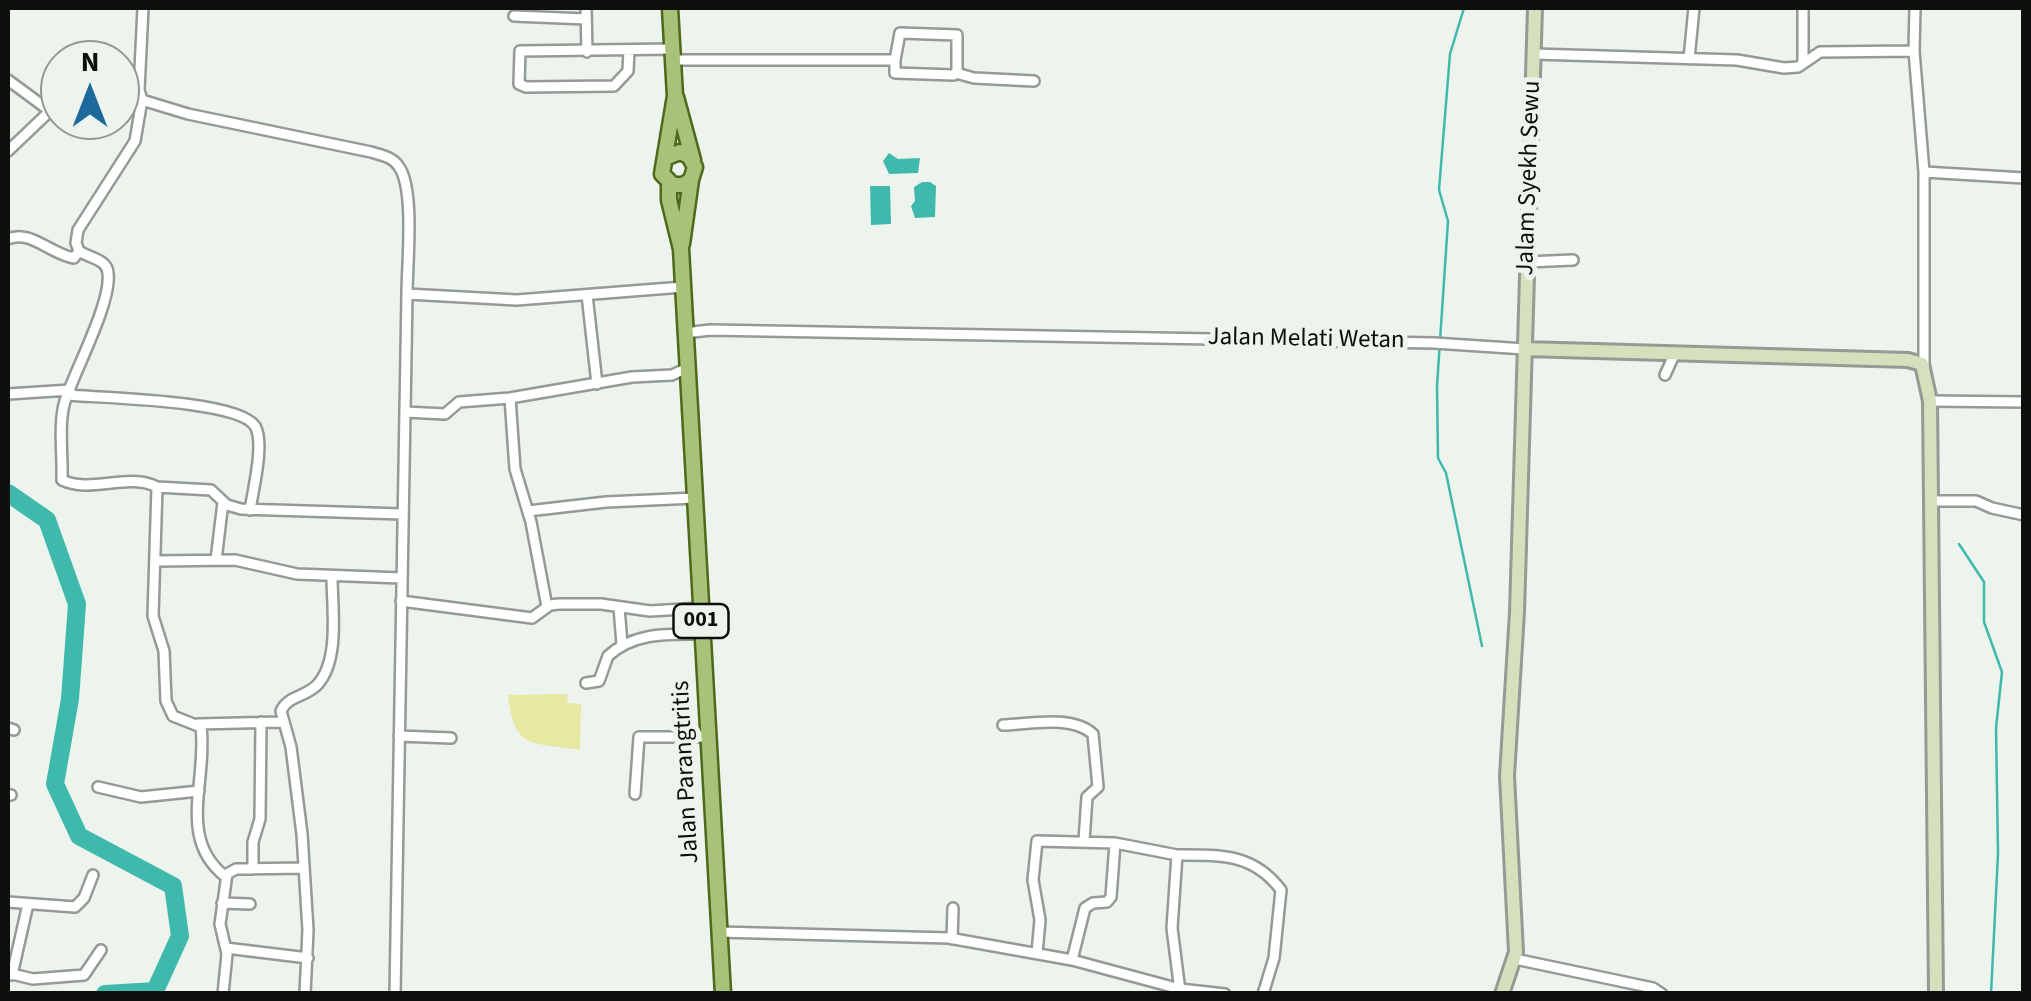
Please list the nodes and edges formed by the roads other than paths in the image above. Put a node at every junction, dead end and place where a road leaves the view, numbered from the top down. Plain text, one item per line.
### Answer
1 (143, 8) edge
2 (670, 8) edge
3 (1535, 8) edge
4 (1694, 8) edge
5 (1803, 8) edge
6 (1915, 8) edge
7 (586, 13) edge
8 (514, 16) dead end
9 (629, 50) junction
10 (1914, 51) junction
11 (587, 52) junction
12 (673, 54) junction
13 (1534, 54) junction
14 (1688, 58) junction
15 (895, 60) junction
16 (1803, 63) junction
17 (956, 73) junction
18 (8, 80) edge
19 (1034, 81) dead end
20 (675, 96) junction
21 (141, 98) junction
22 (40, 102) edge
23 (40, 125) edge
24 (8, 151) edge
25 (665, 158) junction
26 (693, 160) junction
27 (1924, 172) junction
28 (2024, 178) edge
29 (691, 180) junction
30 (669, 183) junction
31 (8, 239) edge
32 (681, 249) junction
33 (79, 251) junction
34 (1573, 260) dead end
35 (1527, 262) junction
36 (683, 286) junction
37 (406, 294) junction
38 (587, 295) junction
39 (686, 333) junction
40 (1525, 350) junction
41 (1675, 354) junction
42 (1924, 367) junction
43 (688, 368) junction
44 (1665, 375) dead end
45 (596, 384) junction
46 (69, 392) junction
47 (8, 394) edge
48 (510, 398) junction
49 (1930, 401) junction
50 (2024, 402) edge
51 (405, 412) junction
52 (157, 487) junction
53 (694, 498) junction
54 (1932, 501) junction
55 (223, 502) junction
56 (250, 510) junction
57 (528, 511) junction
58 (402, 514) junction
59 (2024, 514) edge
60 (216, 560) junction
61 (155, 561) junction
62 (332, 576) junction
63 (401, 578) junction
64 (401, 601) junction
65 (547, 607) junction
66 (619, 607) junction
67 (700, 608) junction
68 (702, 634) junction
69 (622, 646) junction
70 (586, 683) dead end
71 (260, 722) junction
72 (281, 722) junction
73 (198, 724) junction
74 (1003, 725) dead end
75 (399, 736) junction
76 (707, 736) junction
77 (451, 738) dead end
78 (98, 787) dead end
79 (199, 791) junction
80 (635, 794) dead end
81 (1084, 842) junction
82 (1115, 844) junction
83 (1177, 856) junction
84 (253, 868) junction
85 (304, 868) junction
86 (93, 875) dead end
87 (226, 877) junction
88 (8, 902) edge
89 (222, 903) junction
90 (28, 904) junction
91 (250, 904) dead end
92 (953, 908) dead end
93 (719, 932) junction
94 (952, 938) junction
95 (226, 948) junction
96 (101, 950) dead end
97 (1037, 954) junction
98 (308, 958) junction
99 (1515, 959) junction
100 (1072, 960) junction
101 (10, 974) edge
102 (1180, 991) edge
103 (224, 994) edge
104 (305, 994) edge
105 (395, 994) edge
106 (723, 994) edge
107 (1225, 994) edge
108 (1263, 994) edge
109 (1502, 994) edge
110 (1662, 994) edge
111 (1936, 994) edge

1 - 21 street
2 - 12 main road, 001
3 - 13 street, Jalam Syekh Sewu
4 - 14 street
5 - 16 street
6 - 10 street
7 - 8 street
7 - 11 street
9 - 11 street
9 - 11 street
9 - 12 street
10 - 16 street
10 - 27 street
12 - 15 street
12 - 20 main road, 001
13 - 14 street
13 - 35 street, Jalam Syekh Sewu
14 - 16 street
15 - 17 street
15 - 17 street
17 - 19 street
18 - 22 street
20 - 25 main road, 001
20 - 26 main road, 001
21 - 33 street
21 - 37 street
23 - 24 street
25 - 26 main road
25 - 30 main road, 001
26 - 29 main road, 001
27 - 28 street
27 - 42 street
29 - 30 main road
29 - 32 main road, Jalan Parangtritis / 001
30 - 32 main road, Jalan Parangtritis / 001
31 - 33 street
32 - 36 main road, Jalan Parangtritis / 001
33 - 46 street
34 - 35 street
35 - 40 street, Jalam Syekh Sewu
36 - 38 street
36 - 39 main road, Jalan Parangtritis / 001
37 - 38 street
37 - 51 street
38 - 45 street
39 - 40 street, Jalan Melati Wetan
39 - 43 main road, Jalan Parangtritis / 001
40 - 41 street, Jalan Melati Wetan
40 - 99 street, Jalam Syekh Sewu
41 - 42 street, Jalan Melati Wetan
41 - 44 street
42 - 49 street
43 - 45 street
43 - 53 main road, Jalan Parangtritis / 001
45 - 48 street
46 - 47 street
46 - 52 street
46 - 56 street
48 - 51 street
48 - 57 street
49 - 50 street
49 - 54 street
51 - 58 street
52 - 55 street
52 - 61 street
53 - 57 street
53 - 67 main road, Jalan Parangtritis / 001
54 - 59 street
54 - 111 street
55 - 56 street
55 - 60 street
56 - 58 street
57 - 65 street
58 - 63 street
60 - 61 street
60 - 62 street
61 - 73 street
62 - 63 street
62 - 72 street
63 - 64 street
64 - 65 street
64 - 75 street
65 - 66 street
66 - 67 street
66 - 69 street
67 - 68 main road, Jalan Parangtritis / 001
68 - 69 street
68 - 76 main road, Jalan Parangtritis / 001
69 - 70 street
71 - 72 street
71 - 73 street
71 - 84 street
72 - 85 street
73 - 79 street
74 - 81 street
75 - 77 street
75 - 105 street
76 - 80 street
76 - 93 main road, Jalan Parangtritis / 001
78 - 79 street
79 - 87 street
81 - 82 street
81 - 97 street
82 - 83 street
82 - 100 street
83 - 102 street
83 - 108 street
84 - 85 street
84 - 87 street
85 - 98 street
86 - 90 street
87 - 89 street
88 - 90 street
89 - 91 street
89 - 95 street
90 - 101 street
92 - 94 street
93 - 94 street
93 - 106 main road, Jalan Parangtritis / 001
94 - 97 street
95 - 98 street
95 - 103 street
96 - 101 street
97 - 100 street
98 - 104 street
99 - 109 street
99 - 110 street
100 - 102 street
102 - 107 street

